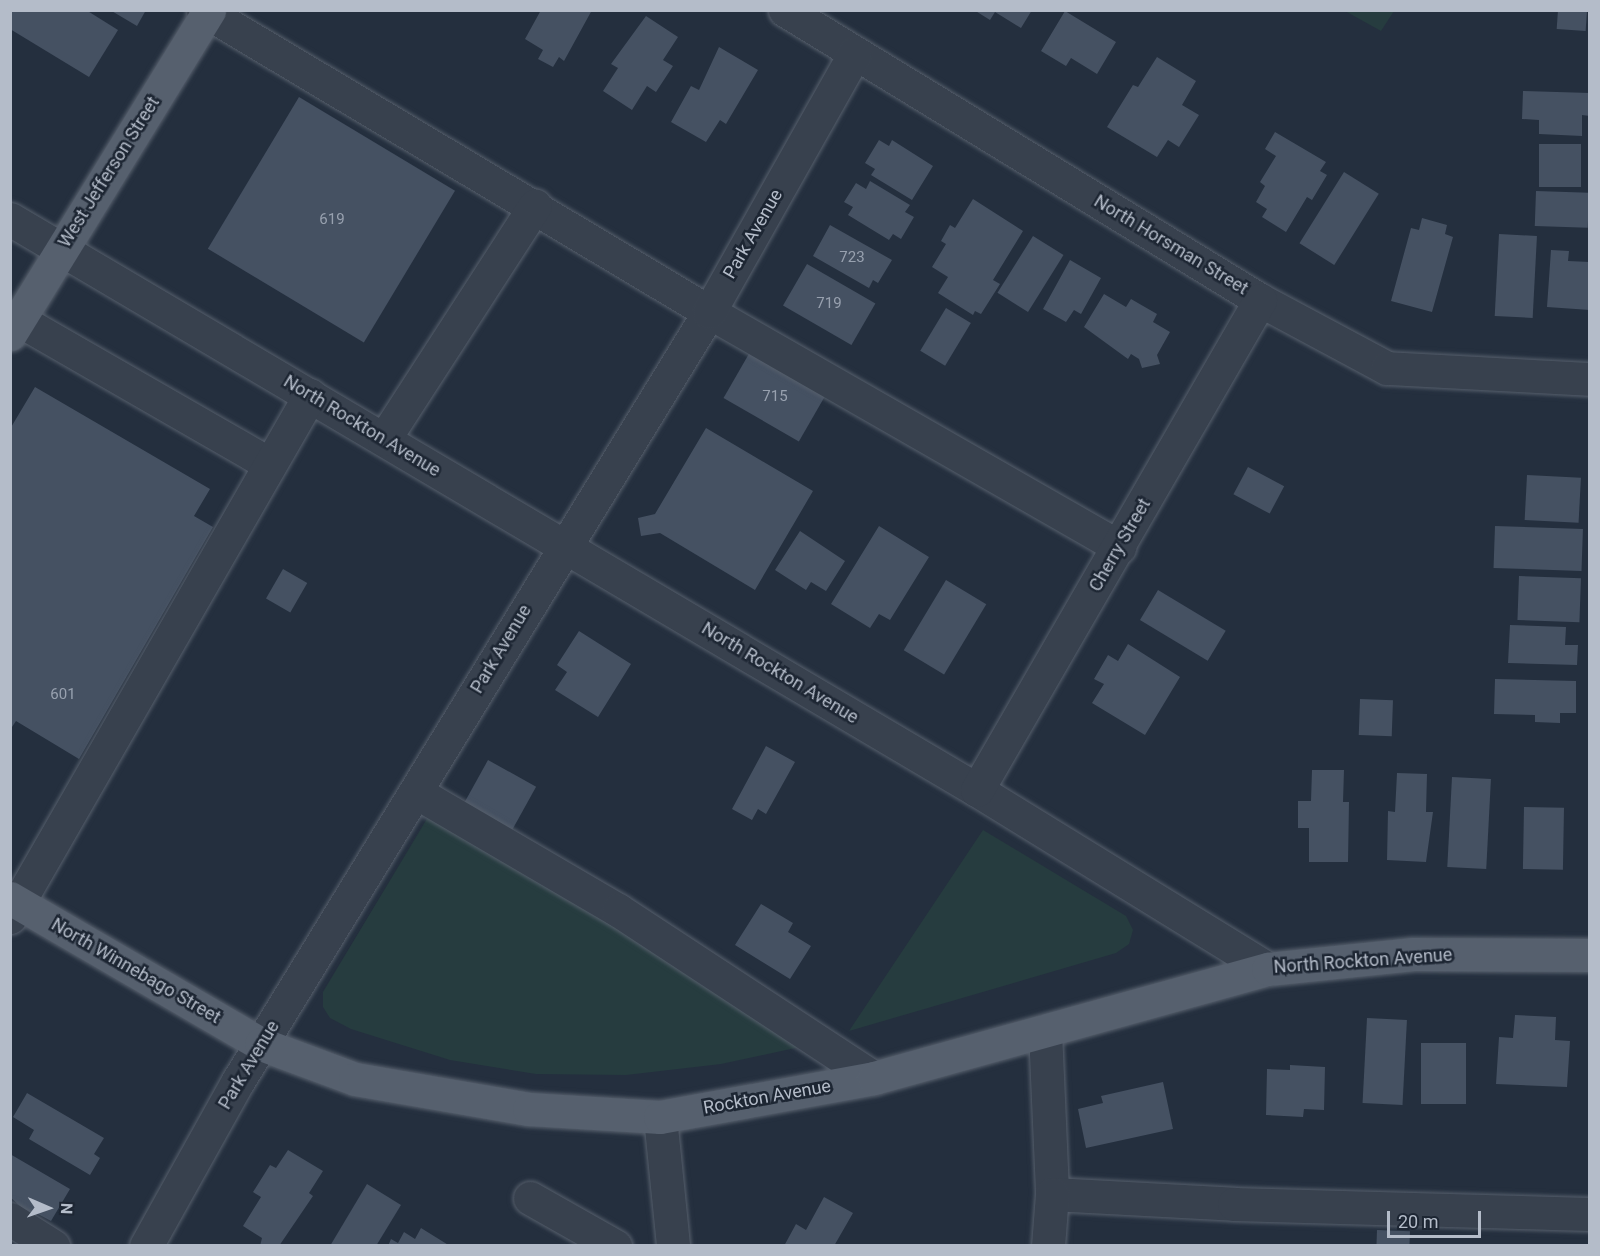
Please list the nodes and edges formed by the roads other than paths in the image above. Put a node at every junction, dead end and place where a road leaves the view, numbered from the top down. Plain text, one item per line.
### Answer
1 (785, 10) edge
2 (206, 11) edge
3 (855, 52) junction
4 (535, 206) junction
5 (10, 219) edge
6 (61, 249) junction
7 (1260, 300) junction
8 (709, 312) junction
9 (15, 327) edge
10 (1590, 379) edge
11 (310, 395) junction
12 (384, 439) junction
13 (269, 464) junction
14 (564, 545) junction
15 (1119, 547) junction
16 (977, 790) junction
17 (416, 792) junction
18 (13, 906) edge
19 (1590, 956) edge
20 (1268, 969) junction
21 (1045, 1031) junction
22 (261, 1044) junction
23 (874, 1078) junction
24 (660, 1117) junction
25 (1052, 1194) junction
26 (530, 1198) dead end
27 (1590, 1214) edge
28 (10, 1219) edge
29 (53, 1245) edge
30 (146, 1245) edge
31 (615, 1245) edge
32 (673, 1245) edge
33 (1048, 1245) edge

1 - 3 street, North Horsman Street
2 - 4 street
2 - 6 main road, West Jefferson Street
3 - 7 street, North Horsman Street
3 - 8 street, Park Avenue
4 - 8 street
4 - 12 street
5 - 6 street, North Rockton Avenue
6 - 9 main road, West Jefferson Street
6 - 11 street, North Rockton Avenue
7 - 10 street, North Horsman Street
7 - 15 street, Cherry Street
8 - 14 street, Park Avenue
8 - 15 street
9 - 13 street
11 - 12 street, North Rockton Avenue
11 - 13 street
12 - 14 street, North Rockton Avenue
13 - 18 street
14 - 16 street, North Rockton Avenue
14 - 17 street, Park Avenue
15 - 16 street, Cherry Street
16 - 20 street, North Rockton Avenue
17 - 22 street, Park Avenue
17 - 23 street
18 - 22 main road, North Winnebago Street
19 - 20 main road, North Rockton Avenue
20 - 21 main road, Rockton Avenue
21 - 23 main road, Rockton Avenue
21 - 25 street
22 - 24 main road, Rockton Avenue
22 - 30 street, Park Avenue
23 - 24 main road, Rockton Avenue
24 - 32 street
25 - 27 street
25 - 33 street
26 - 31 street
28 - 29 street

